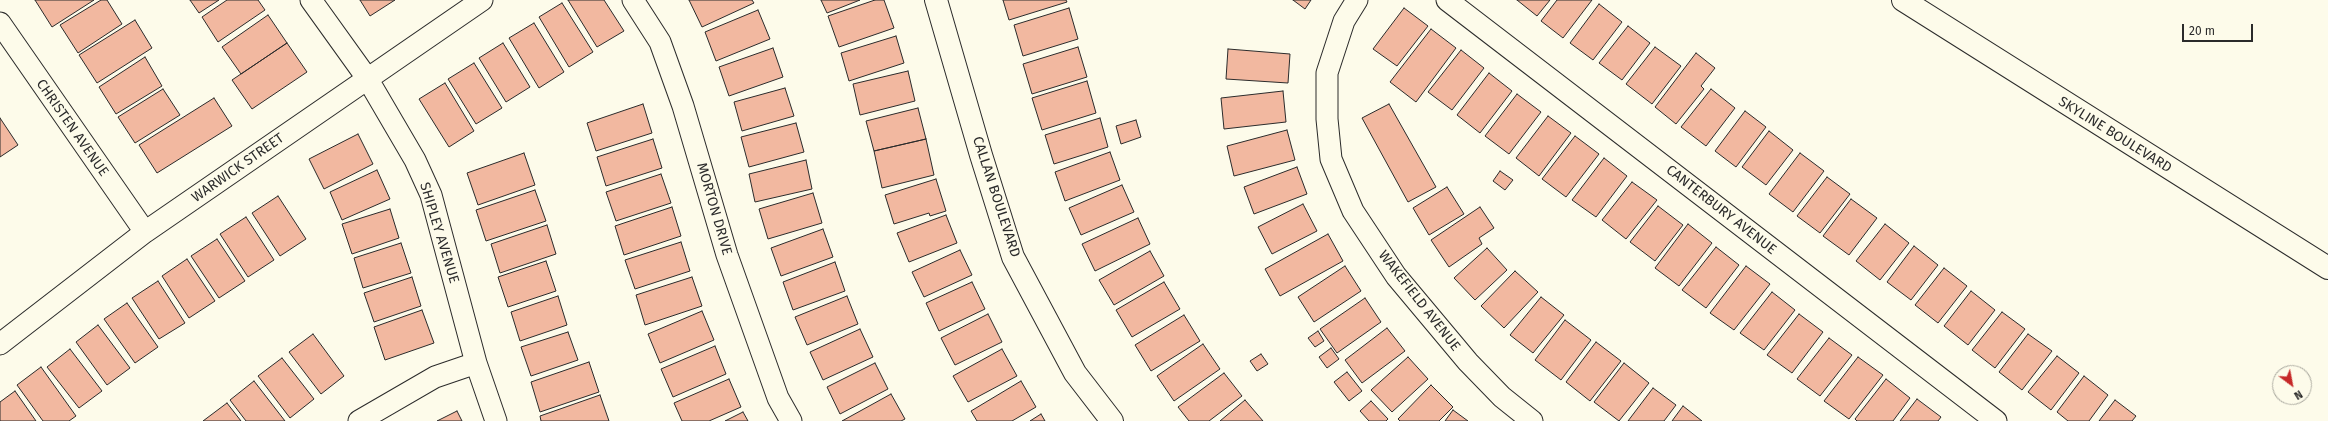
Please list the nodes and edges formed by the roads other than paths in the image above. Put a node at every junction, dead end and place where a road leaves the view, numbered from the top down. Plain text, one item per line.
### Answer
1 (311, 0) edge
2 (482, 0) edge
3 (633, 0) edge
4 (936, 0) edge
5 (1356, 0) edge
6 (1447, 0) edge
7 (1903, 0) edge
8 (0, 23) edge
9 (367, 78) junction
10 (145, 232) junction
11 (2328, 268) edge
12 (0, 344) edge
13 (476, 363) junction
14 (359, 421) edge
15 (496, 421) edge
16 (791, 421) edge
17 (1112, 421) edge
18 (1532, 421) edge
19 (1996, 421) edge

1 - 9 street, SHIPLEY AVENUE
2 - 9 street, WARWICK STREET
3 - 16 street, MORTON DRIVE
4 - 17 main road, CALLAN BOULEVARD
5 - 18 street, WAKEFIELD AVENUE
6 - 19 street, CANTERBURY AVENUE
7 - 11 main road, SKYLINE BOULEVARD
8 - 10 street, CHRISTEN AVENUE
9 - 10 street, WARWICK STREET
9 - 13 street, SHIPLEY AVENUE
10 - 12 street, WARWICK STREET
13 - 14 street
13 - 15 street, SHIPLEY AVENUE

